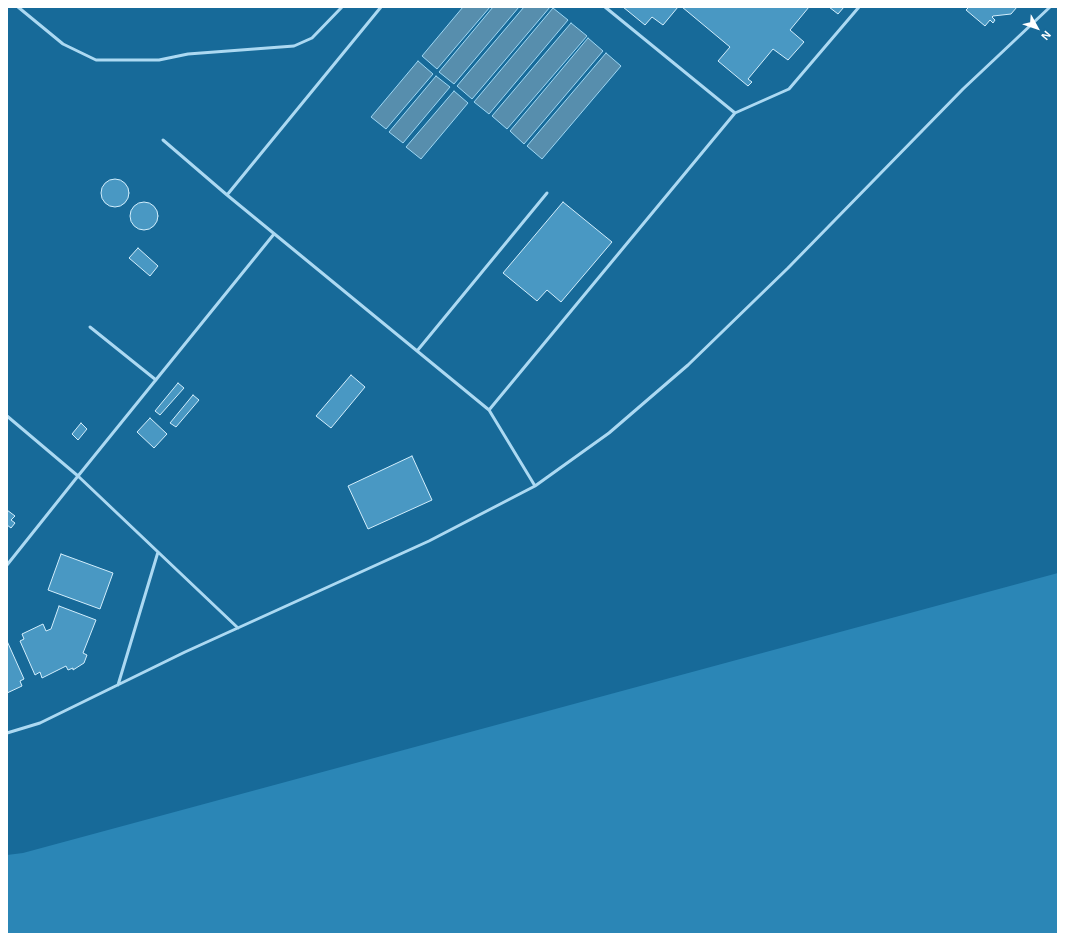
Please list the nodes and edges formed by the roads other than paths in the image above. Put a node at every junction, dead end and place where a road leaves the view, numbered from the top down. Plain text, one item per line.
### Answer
1 (18, 7) edge
2 (342, 7) edge
3 (381, 7) edge
4 (605, 7) edge
5 (859, 7) edge
6 (1050, 7) edge
7 (735, 113) junction
8 (163, 140) dead end
9 (547, 193) dead end
10 (227, 195) junction
11 (274, 234) junction
12 (90, 327) dead end
13 (417, 351) junction
14 (156, 380) junction
15 (489, 410) junction
16 (7, 416) edge
17 (78, 476) junction
18 (535, 486) junction
19 (158, 552) junction
20 (7, 565) edge
21 (238, 628) junction
22 (118, 685) junction
23 (7, 733) edge

1 - 2 lane
3 - 10 lane
4 - 7 lane
5 - 7 lane
6 - 18 lane
7 - 15 lane
8 - 10 lane
9 - 13 lane
10 - 11 lane
11 - 13 lane
11 - 14 lane
12 - 14 lane
13 - 15 lane
14 - 17 lane
15 - 18 lane
16 - 17 lane
17 - 19 lane
17 - 20 lane
18 - 21 lane
19 - 21 lane
19 - 22 lane
21 - 22 lane
22 - 23 lane

